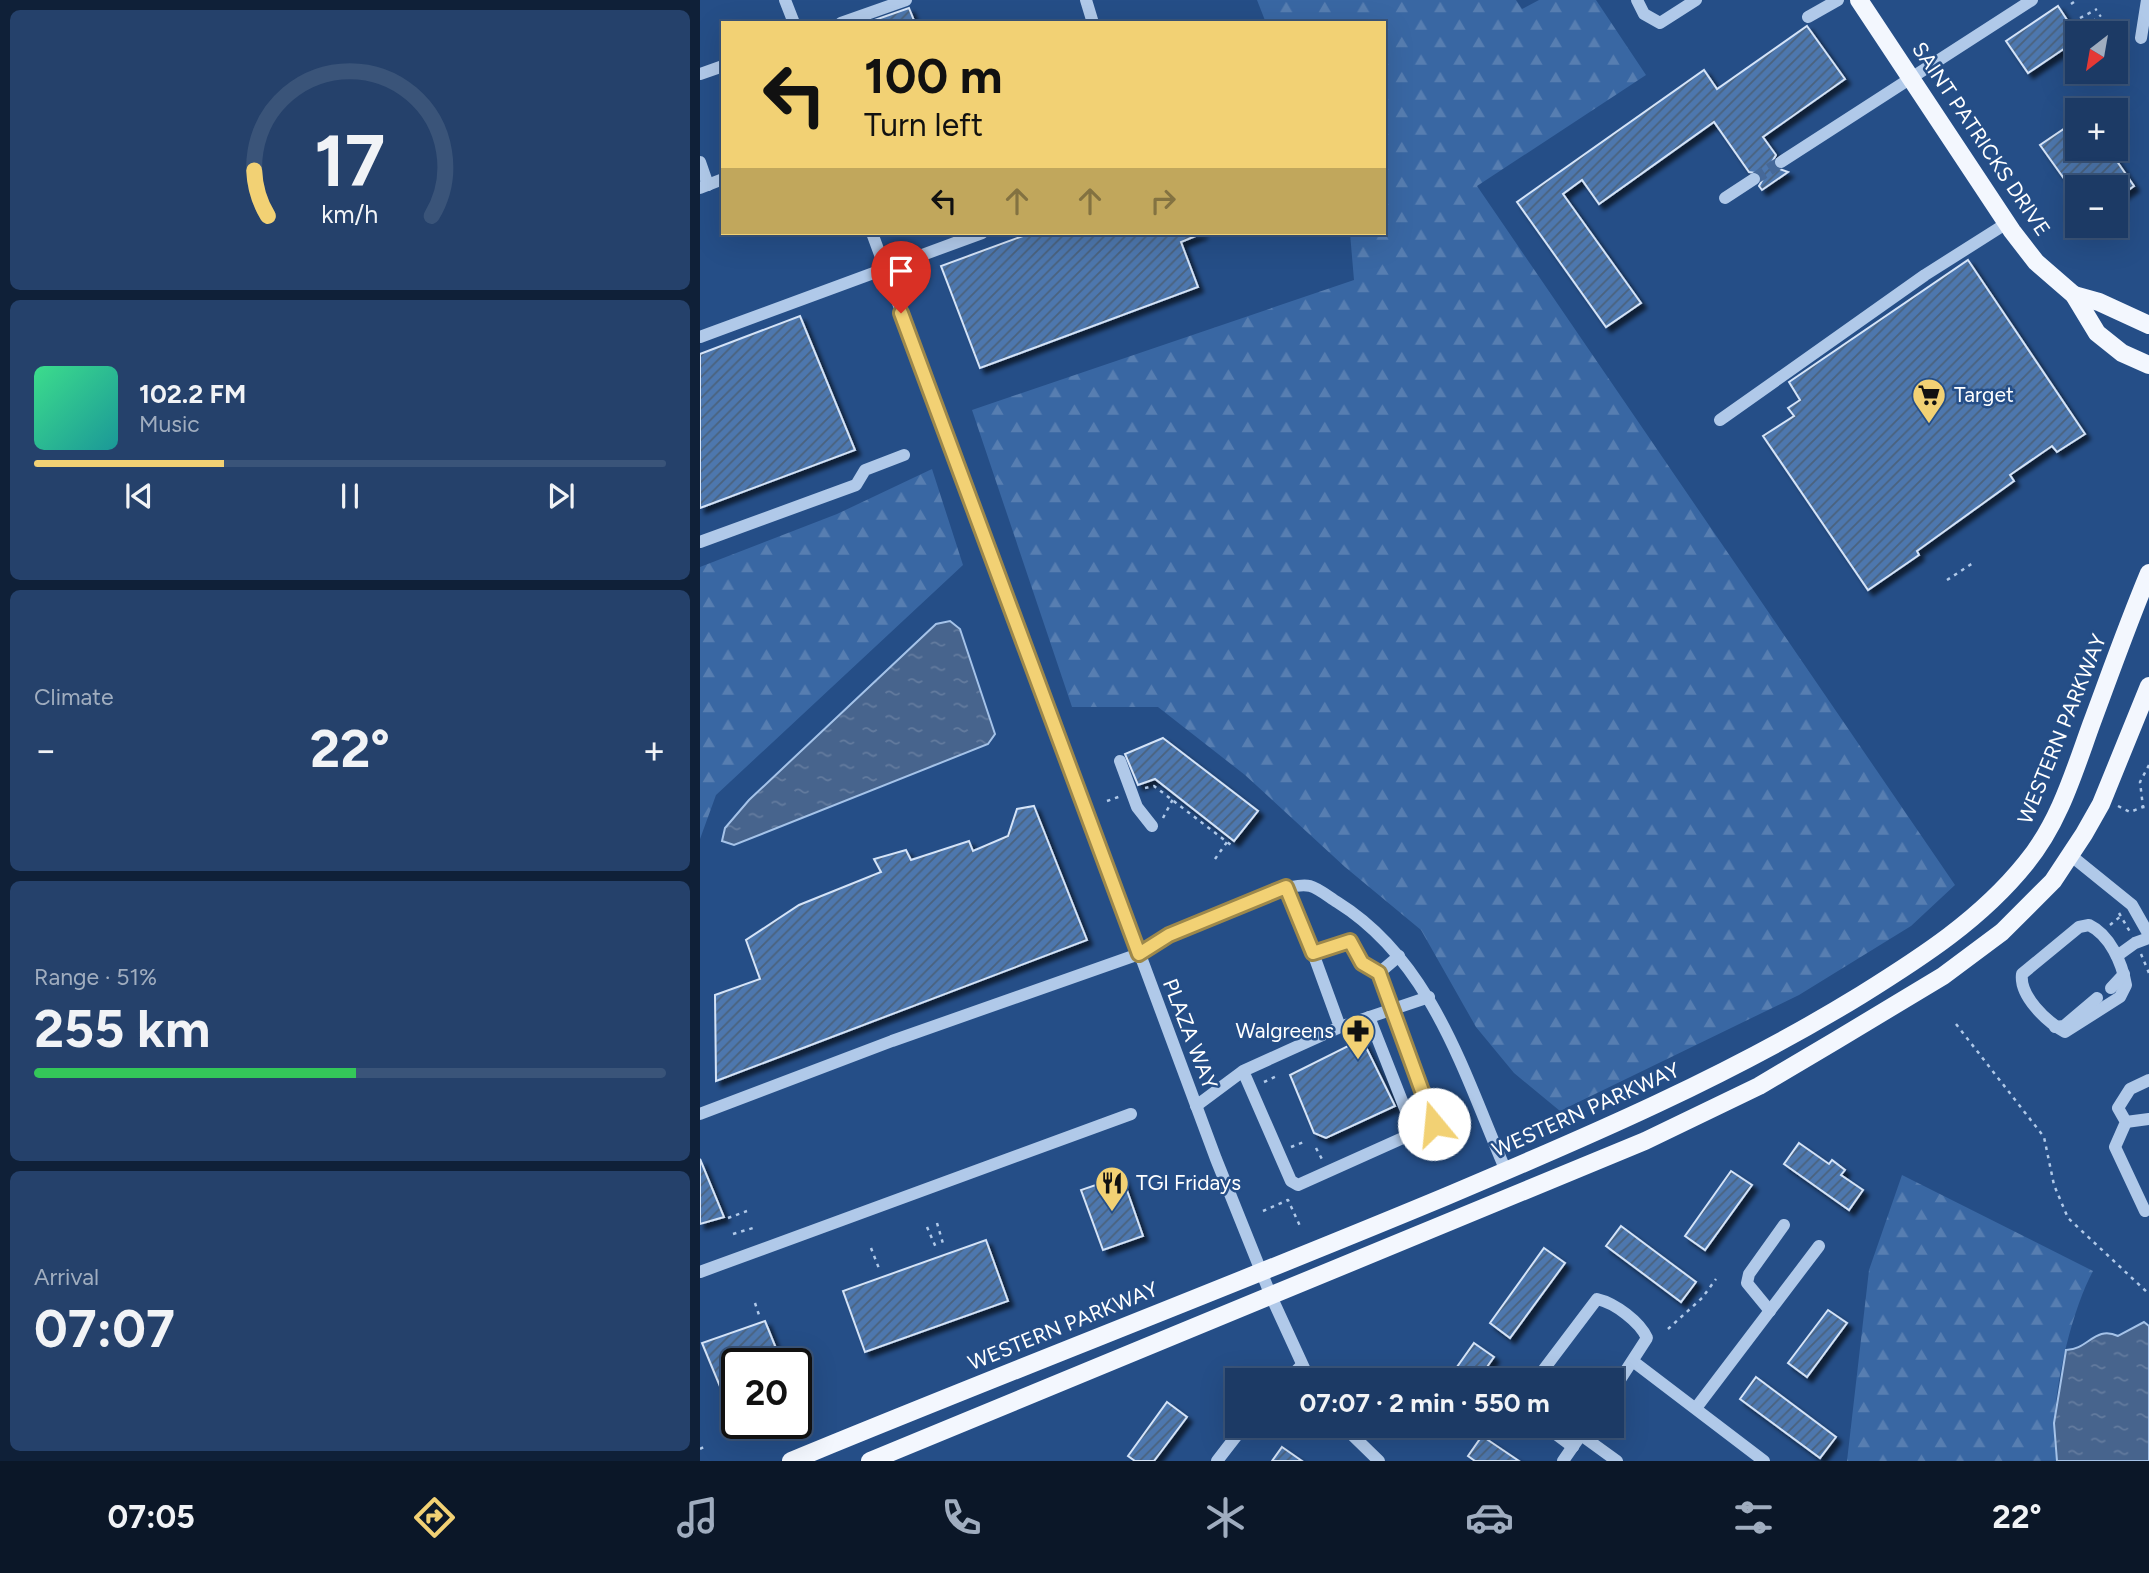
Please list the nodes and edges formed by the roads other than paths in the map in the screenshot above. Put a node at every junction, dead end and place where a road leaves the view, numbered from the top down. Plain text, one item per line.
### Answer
1 (785, 0) edge
2 (906, 0) edge
3 (1086, 0) edge
4 (1637, 0) edge
5 (1696, 0) edge
6 (1838, 0) edge
7 (1859, 0) edge
8 (2032, 0) edge
9 (2147, 0) edge
10 (1808, 17) dead end
11 (793, 21) edge
12 (847, 21) edge
13 (1092, 21) edge
14 (2141, 38) dead end
15 (721, 70) edge
16 (700, 74) edge
17 (1912, 77) junction
18 (700, 162) edge
19 (1781, 162) tunnel mouth
20 (1754, 179) tunnel mouth
21 (721, 180) edge
22 (704, 187) edge
23 (1725, 198) dead end
24 (2007, 223) junction
25 (873, 235) edge
26 (977, 235) edge
27 (885, 270) junction
28 (2074, 295) junction
29 (2149, 325) edge
30 (700, 337) edge
31 (2122, 353) junction
32 (2149, 365) edge
33 (2149, 380) edge
34 (1720, 421) dead end
35 (904, 455) dead end
36 (700, 542) edge
37 (2149, 573) edge
38 (2149, 686) edge
39 (1120, 761) dead end
40 (1156, 825) road end
41 (2069, 854) junction
42 (1286, 887) junction
43 (1365, 924) junction
44 (2149, 937) edge
45 (1350, 941) junction
46 (1313, 953) junction
47 (1139, 954) junction
48 (1399, 956) junction
49 (2117, 956) junction
50 (1379, 973) junction
51 (2124, 974) junction
52 (2111, 988) dead end
53 (1429, 997) junction
54 (2097, 998) dead end
55 (1393, 1010) junction
56 (1369, 1017) junction
57 (1340, 1027) junction
58 (2056, 1027) junction
59 (1243, 1071) junction
60 (2149, 1080) edge
61 (1196, 1107) junction
62 (700, 1114) edge
63 (1131, 1114) dead end
64 (2149, 1119) edge
65 (2126, 1122) junction
66 (1415, 1134) junction
67 (1506, 1171) junction
68 (2145, 1211) dead end
69 (1784, 1225) dead end
70 (1819, 1246) dead end
71 (700, 1272) edge
72 (1262, 1273) junction
73 (1271, 1296) junction
74 (1770, 1311) junction
75 (1634, 1362) junction
76 (1301, 1365) junction
77 (1298, 1368) edge
78 (1303, 1368) edge
79 (1545, 1368) edge
80 (1624, 1376) edge
81 (1696, 1408) junction
82 (1235, 1438) edge
83 (1355, 1438) edge
84 (1561, 1438) edge
85 (1579, 1438) edge
86 (1592, 1438) edge
87 (1573, 1447) junction
88 (791, 1461) edge
89 (870, 1461) edge
90 (1217, 1461) edge
91 (1379, 1461) edge
92 (1563, 1461) edge
93 (1617, 1461) edge
94 (1764, 1461) edge

1 - 11 street
2 - 12 street
3 - 13 street
4 - 5 street
6 - 10 street
7 - 17 main road, SAINT PATRICKS DRIVE
8 - 17 street
9 - 14 street
15 - 16 street
17 - 19 street
17 - 24 main road, SAINT PATRICKS DRIVE
18 - 22 street
20 - 23 street
21 - 22 street
24 - 28 main road, SAINT PATRICKS DRIVE
24 - 34 street
25 - 27 street, PLAZA WAY
26 - 27 street
27 - 30 street
27 - 47 street, PLAZA WAY
28 - 29 main road, SAINT PATRICKS DRIVE
28 - 31 main road, SAINT PATRICKS DRIVE
31 - 32 main road, SAINT PATRICKS DRIVE
31 - 33 main road
35 - 36 street
37 - 67 main road, WESTERN PARKWAY
38 - 41 main road
39 - 40 street
41 - 44 street
41 - 73 main road
42 - 43 street
42 - 46 street
42 - 47 street
43 - 45 street
43 - 48 street
44 - 49 street
45 - 46 street
45 - 50 street
46 - 57 street
47 - 61 street, PLAZA WAY
47 - 62 street
48 - 50 street
48 - 53 street
49 - 51 street
49 - 58 street
50 - 55 street
51 - 52 street
51 - 58 street
53 - 55 street
53 - 67 street
54 - 58 street
55 - 56 street
55 - 66 street
56 - 57 street
56 - 66 street
57 - 59 street
59 - 61 street
59 - 66 street
60 - 65 street
61 - 72 street, PLAZA WAY
63 - 71 street
64 - 65 street
65 - 68 street
67 - 72 main road, WESTERN PARKWAY
69 - 74 street
70 - 74 street
72 - 73 street, PLAZA WAY
72 - 88 main road, WESTERN PARKWAY
73 - 76 street, PLAZA WAY
73 - 89 main road
74 - 81 street
75 - 79 street
75 - 80 street
75 - 81 street
76 - 77 street
76 - 78 street, PLAZA WAY
81 - 94 street
82 - 90 street
83 - 91 street
84 - 87 street
85 - 87 street
86 - 93 street
87 - 92 street

